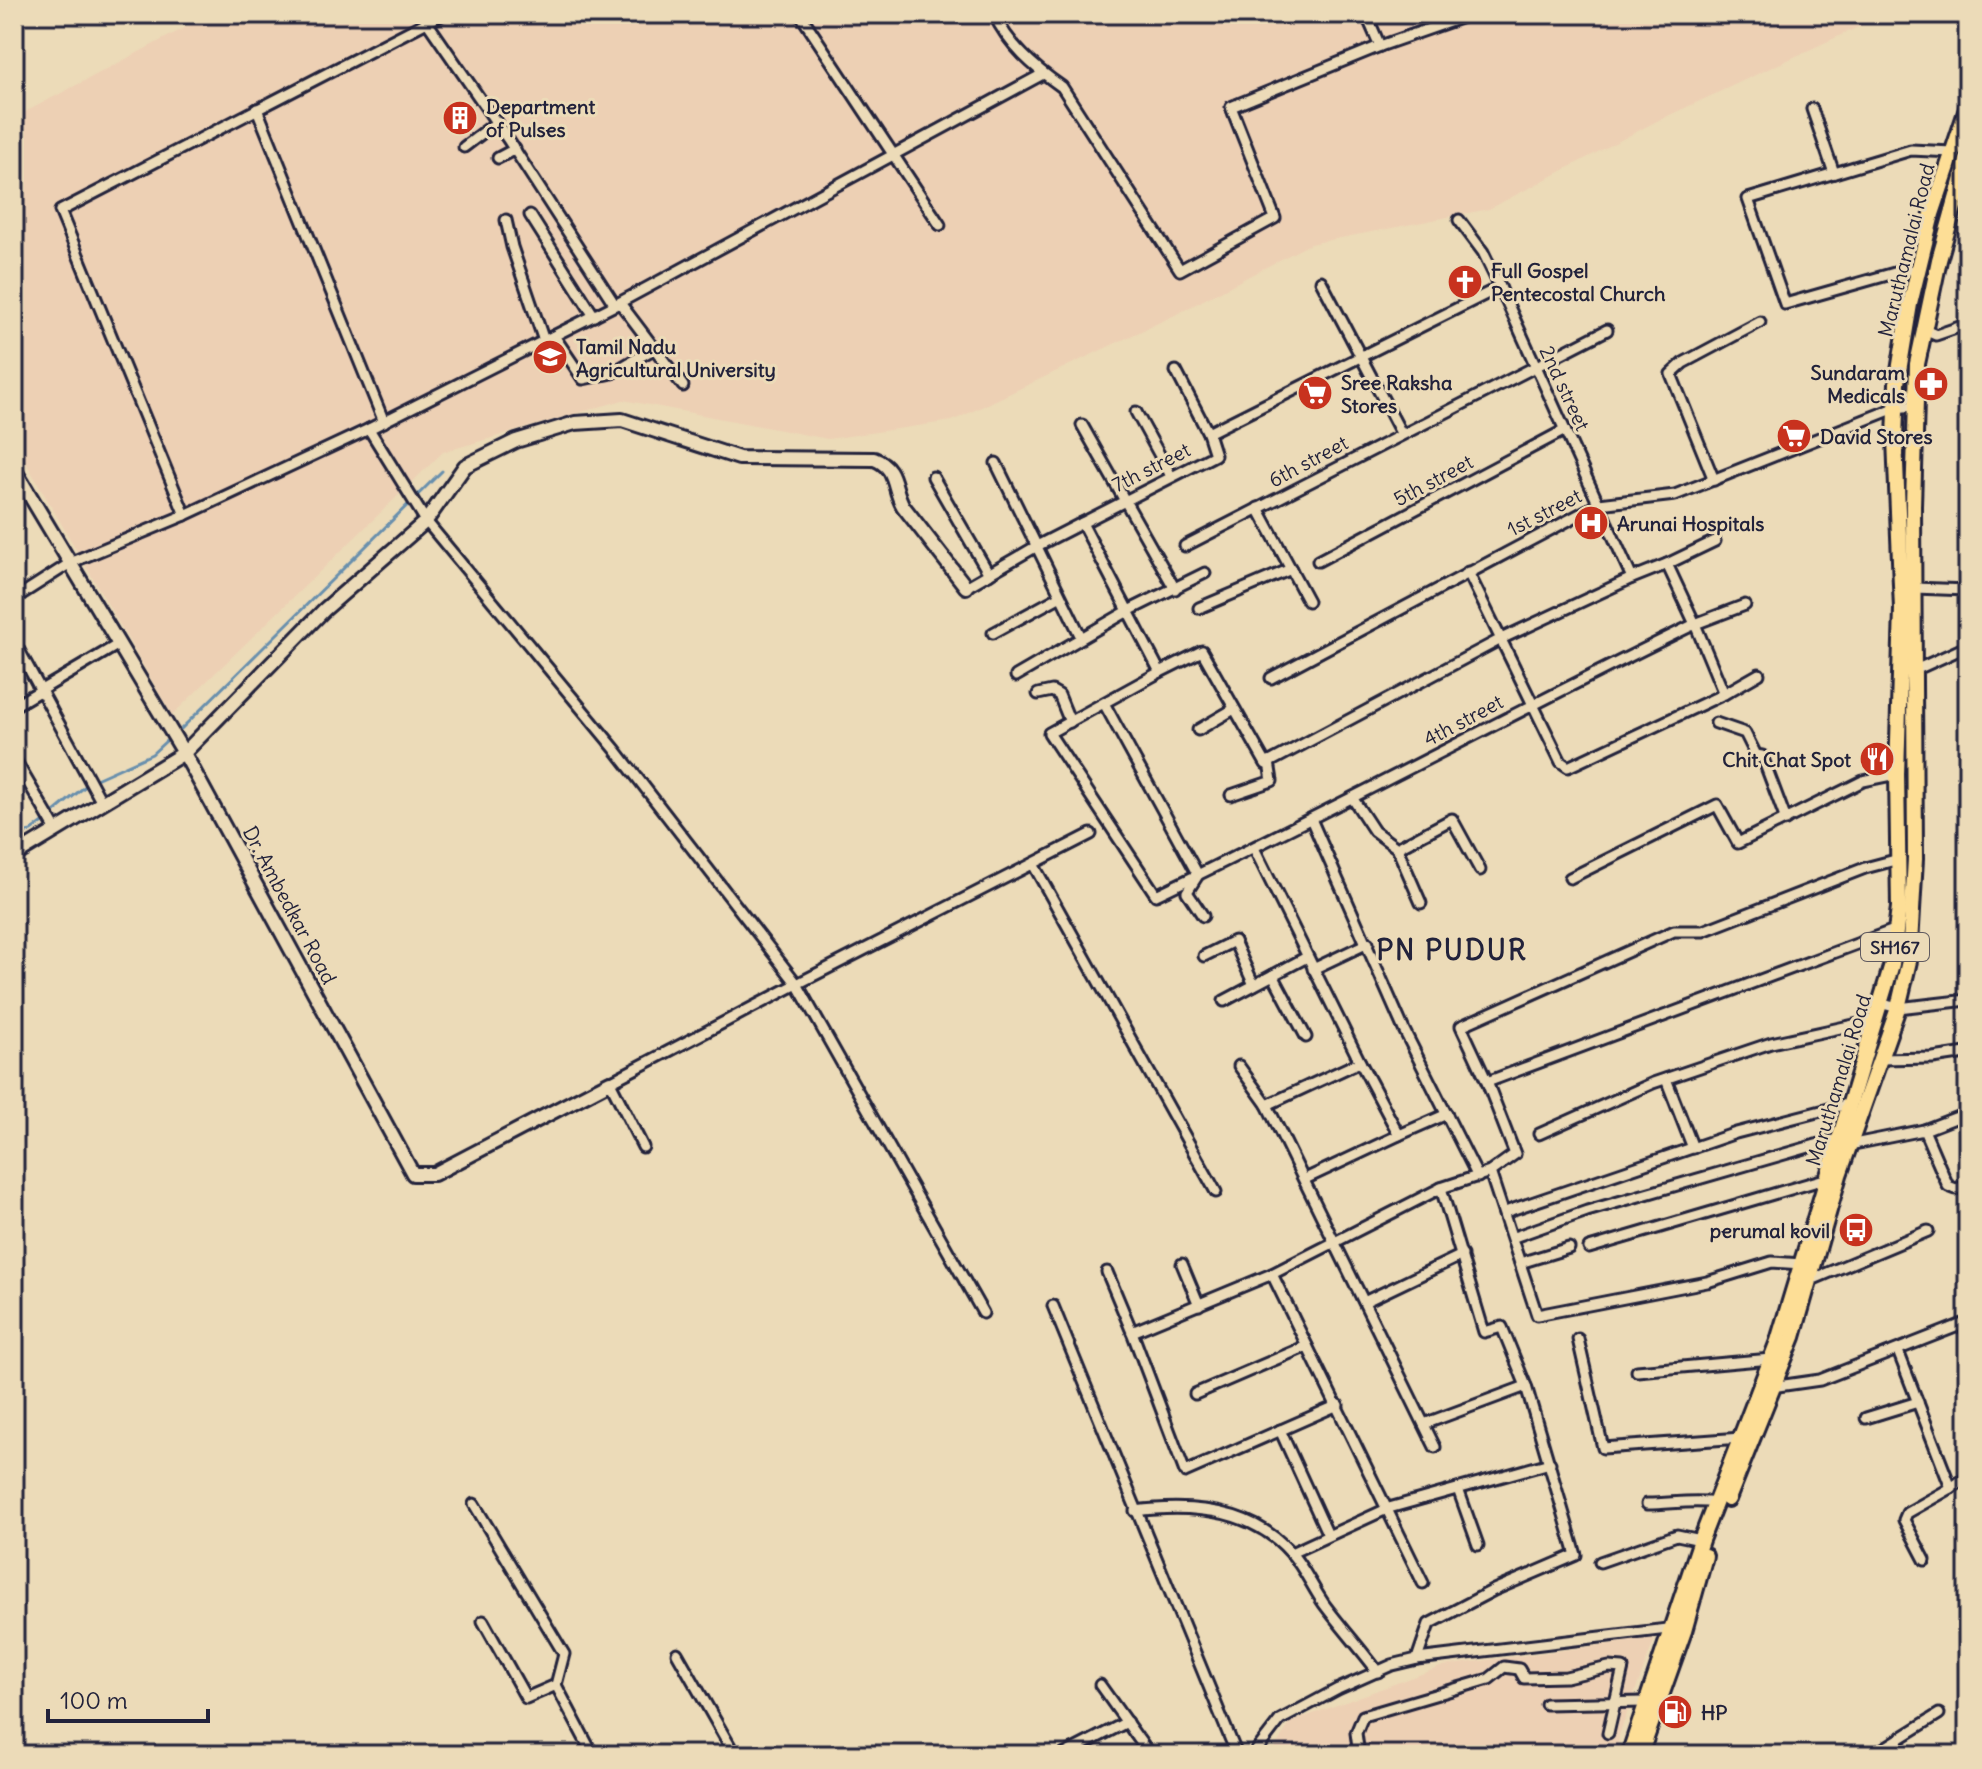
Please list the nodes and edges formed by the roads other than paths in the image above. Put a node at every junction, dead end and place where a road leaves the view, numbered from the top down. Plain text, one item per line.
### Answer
1 (444, 14) edge
2 (800, 14) edge
3 (994, 14) edge
4 (1366, 14) edge
5 (1472, 14) edge
6 (427, 22) junction
7 (1380, 46) junction
8 (1043, 74) junction
9 (1968, 106) edge
10 (257, 109) junction
11 (1812, 109) dead end
12 (497, 122) junction
13 (464, 147) dead end
14 (515, 149) junction
15 (1952, 152) junction
16 (894, 155) junction
17 (1968, 157) edge
18 (498, 158) dead end
19 (1834, 173) junction
20 (530, 215) dead end
21 (506, 220) dead end
22 (1459, 220) dead end
23 (940, 225) dead end
24 (1920, 270) junction
25 (1321, 281) dead end
26 (1500, 287) junction
27 (618, 304) junction
28 (594, 316) junction
29 (1760, 322) dead end
30 (1968, 324) edge
31 (1922, 329) junction
32 (1607, 330) dead end
33 (549, 339) junction
34 (655, 348) junction
35 (1361, 356) junction
36 (1535, 367) junction
37 (1176, 371) dead end
38 (683, 386) dead end
39 (1914, 406) junction
40 (1895, 408) junction
41 (1136, 412) dead end
42 (384, 422) junction
43 (1082, 425) dead end
44 (369, 429) junction
45 (1565, 430) junction
46 (1208, 433) junction
47 (1401, 433) junction
48 (996, 463) dead end
49 (1171, 476) junction
50 (933, 477) dead end
51 (16, 478) edge
52 (1714, 480) junction
53 (1122, 502) junction
54 (1599, 504) junction
55 (1258, 508) junction
56 (185, 515) junction
57 (426, 521) junction
58 (1082, 523) junction
59 (1715, 541) dead end
60 (1037, 546) junction
61 (1185, 546) dead end
62 (1318, 561) dead end
63 (72, 562) junction
64 (1667, 564) junction
65 (1291, 569) junction
66 (1468, 572) junction
67 (1205, 573) dead end
68 (989, 574) junction
69 (1632, 578) junction
70 (966, 587) joint
71 (1914, 588) junction
72 (1175, 589) junction
73 (1968, 590) edge
74 (1059, 597) junction
75 (14, 599) edge
76 (1308, 601) dead end
77 (1745, 605) dead end
78 (1199, 608) dead end
79 (1128, 611) junction
80 (1695, 624) junction
81 (993, 633) dead end
82 (1081, 637) junction
83 (1503, 638) junction
84 (14, 641) edge
85 (119, 644) junction
86 (1968, 646) edge
87 (1907, 671) junction
88 (1160, 672) junction
89 (1759, 674) dead end
90 (1016, 676) dead end
91 (1271, 678) dead end
92 (42, 690) junction
93 (1038, 694) dead end
94 (1724, 694) junction
95 (1533, 703) junction
96 (1105, 705) junction
97 (14, 706) edge
98 (1234, 709) junction
99 (1070, 722) junction
100 (1716, 723) dead end
101 (1198, 730) dead end
102 (184, 753) junction
103 (14, 758) edge
104 (1269, 762) junction
105 (1897, 774) junction
106 (1231, 795) dead end
107 (1353, 799) junction
108 (101, 801) junction
109 (1311, 819) junction
110 (1786, 820) junction
111 (56, 830) junction
112 (1091, 834) dead end
113 (1254, 848) junction
114 (1397, 848) junction
115 (14, 856) edge
116 (1899, 859) junction
117 (1033, 864) junction
118 (1480, 870) dead end
119 (1198, 875) junction
120 (1570, 878) dead end
121 (1421, 903) dead end
122 (1203, 916) dead end
123 (1897, 929) junction
124 (1368, 943) junction
125 (1204, 956) dead end
126 (1307, 957) junction
127 (1313, 969) junction
128 (1273, 975) junction
129 (797, 984) junction
130 (1254, 985) junction
131 (1968, 1000) edge
132 (1224, 1001) dead end
133 (1883, 1004) junction
134 (1898, 1008) junction
135 (1877, 1020) junction
136 (1306, 1037) dead end
137 (1966, 1053) dead end
138 (1880, 1059) junction
139 (1360, 1062) junction
140 (1239, 1066) dead end
141 (1666, 1079) junction
142 (610, 1082) junction
143 (1487, 1082) junction
144 (1852, 1103) junction
145 (1267, 1105) junction
146 (1968, 1113) edge
147 (1447, 1114) junction
148 (1924, 1130) junction
149 (1539, 1134) dead end
150 (1399, 1135) junction
151 (1845, 1142) junction
152 (643, 1147) dead end
153 (1693, 1148) junction
154 (1527, 1150) dead end
155 (1515, 1154) junction
156 (1490, 1172) junction
157 (1478, 1177) junction
158 (1828, 1178) junction
159 (1305, 1179) junction
160 (1968, 1185) edge
161 (1441, 1188) junction
162 (1216, 1192) dead end
163 (1505, 1212) junction
164 (1928, 1231) dead end
165 (1514, 1237) junction
166 (1336, 1244) junction
167 (1569, 1248) dead end
168 (1589, 1248) dead end
169 (1462, 1255) junction
170 (1520, 1263) junction
171 (1182, 1264) dead end
172 (1802, 1264) junction
173 (1107, 1272) dead end
174 (1272, 1274) junction
175 (1811, 1280) junction
176 (1364, 1302) junction
177 (1199, 1305) junction
178 (1053, 1306) dead end
179 (983, 1313) dead end
180 (1968, 1323) edge
181 (1132, 1332) junction
182 (1578, 1339) dead end
183 (1307, 1346) junction
184 (1898, 1351) junction
185 (1771, 1359) junction
186 (1637, 1371) dead end
187 (1526, 1386) junction
188 (1767, 1386) junction
189 (1195, 1394) dead end
190 (1918, 1402) junction
191 (1338, 1405) junction
192 (1866, 1418) dead end
193 (1424, 1424) junction
194 (1280, 1430) junction
195 (1741, 1438) junction
196 (1435, 1447) dead end
197 (1550, 1463) junction
198 (1968, 1476) edge
199 (1951, 1488) junction
200 (1458, 1489) junction
201 (1716, 1503) junction
202 (474, 1504) dead end
203 (1647, 1504) dead end
204 (1389, 1508) junction
205 (1135, 1511) junction
206 (1328, 1535) junction
207 (1701, 1540) junction
208 (1478, 1545) dead end
209 (1291, 1553) junction
210 (1925, 1560) dead end
211 (1600, 1562) dead end
212 (1423, 1583) dead end
213 (483, 1621) dead end
214 (1678, 1628) junction
215 (677, 1653) dead end
216 (1417, 1659) junction
217 (1378, 1672) junction
218 (556, 1685) junction
219 (1100, 1685) dead end
220 (1644, 1702) junction
221 (1615, 1703) junction
222 (1546, 1704) dead end
223 (1939, 1714) dead end
224 (1127, 1722) junction
225 (1608, 1733) dead end
226 (593, 1755) edge
227 (734, 1755) edge
228 (1063, 1755) edge
229 (1150, 1755) edge
230 (1237, 1755) edge
231 (1253, 1755) edge
232 (1359, 1755) edge
233 (1629, 1755) edge
234 (1640, 1755) edge
235 (1873, 1755) edge

1 - 6 street
2 - 16 street
3 - 8 street
4 - 7 street
5 - 7 street
6 - 10 street
6 - 12 street
7 - 8 street
8 - 16 street
9 - 15 main road, Maruthamalai Road / SH167
10 - 42 street
10 - 56 street
11 - 19 street
12 - 13 street
12 - 14 street
14 - 18 street
14 - 27 street
15 - 19 street
15 - 24 main road, Maruthamalai Road / SH167
16 - 23 street
16 - 27 street
17 - 31 main road, Maruthamalai Road / SH167
19 - 24 street
20 - 28 street
21 - 33 street
22 - 26 street, 2nd street
24 - 40 main road, Maruthamalai Road / SH167
25 - 35 street
26 - 35 street, 7th street
26 - 36 street, 2nd street
27 - 28 street
27 - 34 street
28 - 33 street
29 - 52 street
30 - 31 street
31 - 39 main road, Maruthamalai Road / SH167
32 - 36 street, 6th street
33 - 34 street
33 - 42 street
34 - 38 street
35 - 46 street, 7th street
35 - 47 street
36 - 45 street, 2nd street
36 - 47 street, 6th street
37 - 46 street
39 - 40 street, 1st street
39 - 71 main road, Maruthamalai Road / SH167
40 - 52 street, 1st street
40 - 87 main road, Maruthamalai Road / SH167
41 - 49 street
42 - 44 street
43 - 53 street
44 - 56 street
44 - 57 street
45 - 54 street, 2nd street
45 - 62 street, 5th street
46 - 49 street, 7th street
47 - 55 street, 6th street
48 - 60 street
49 - 53 street, 7th street
50 - 68 street
51 - 63 street, Dr. Ambedkar Road
52 - 54 street, 1st street
53 - 58 street, 7th street
53 - 72 street
54 - 66 street, 1st street
54 - 69 street, 2nd street
55 - 61 street, 6th street
55 - 65 street
56 - 63 street
57 - 70 street
57 - 102 street
57 - 129 street
58 - 60 street, 7th street
58 - 79 street
59 - 64 street
60 - 68 street, 7th street
60 - 74 street
63 - 75 street
63 - 85 street, Dr. Ambedkar Road
64 - 69 street
64 - 80 street
65 - 76 street
65 - 78 street
66 - 83 street
66 - 91 street, 1st street
67 - 72 street
68 - 70 street, 7th street
69 - 83 street
71 - 73 street
71 - 87 main road, Maruthamalai Road / SH167
72 - 79 street
74 - 81 street
74 - 82 street
77 - 80 street, 4th street
79 - 82 street
79 - 88 street
80 - 94 street
80 - 95 street, 4th street
82 - 90 street
83 - 95 street
83 - 104 street
84 - 92 street
85 - 92 street
85 - 102 street, Dr. Ambedkar Road
86 - 87 street
87 - 105 main road, Maruthamalai Road / SH167
87 - 134 main road, Maruthamalai Road / SH167
88 - 96 street
88 - 98 street
89 - 94 street
92 - 97 street
92 - 108 street
93 - 99 street
94 - 95 street
95 - 107 street, 4th street
96 - 99 street
96 - 119 street
98 - 101 street
98 - 104 street
99 - 119 street, 4th street
100 - 110 street
102 - 108 street
102 - 142 street, Dr. Ambedkar Road
103 - 111 street
104 - 106 street
105 - 110 street
105 - 116 main road, Maruthamalai Road / SH167
107 - 109 street, 4th street
107 - 114 street
108 - 111 street
109 - 113 street, 4th street
109 - 124 street
110 - 120 street
111 - 115 street
112 - 117 street
113 - 119 street, 4th street
113 - 126 street
114 - 118 street
114 - 121 street
116 - 123 main road, Maruthamalai Road / SH167
116 - 143 street
117 - 129 street
117 - 162 street
119 - 122 street
123 - 133 main road, Maruthamalai Road / SH167
123 - 143 street
124 - 127 street
124 - 147 street
125 - 130 street
126 - 127 street
126 - 128 street
127 - 139 street
128 - 130 street
128 - 136 street
129 - 142 street
129 - 179 street
130 - 132 street
131 - 134 street
133 - 134 street
133 - 135 main road, Maruthamalai Road / SH167
134 - 138 main road, Maruthamalai Road / SH167
135 - 141 street
135 - 144 main road, Maruthamalai Road / SH167
137 - 138 street
138 - 151 main road, Maruthamalai Road / SH167
139 - 145 street
139 - 150 street
140 - 145 street
141 - 149 street
141 - 153 street
142 - 152 street
143 - 155 street
144 - 151 main road, Maruthamalai Road / SH167
144 - 153 street
145 - 159 street
146 - 148 street
147 - 150 street
147 - 157 street
148 - 151 street
148 - 160 street
150 - 159 street
151 - 158 main road, Maruthamalai Road / SH167
151 - 165 street
151 - 175 main road, Maruthamalai Road / SH167
153 - 163 street
154 - 155 street
155 - 156 street
156 - 157 street
156 - 163 street
157 - 161 street
158 - 168 street
158 - 172 main road, Maruthamalai Road / SH167
159 - 166 street
161 - 166 street
161 - 169 street
163 - 165 street
164 - 175 street
165 - 170 street
166 - 174 street
166 - 176 street
167 - 170 street
169 - 176 street
169 - 187 street
170 - 172 street
171 - 177 street
172 - 185 main road, Maruthamalai Road / SH167
173 - 181 street
174 - 177 street
174 - 183 street
175 - 188 main road, Maruthamalai Road / SH167
176 - 193 street
177 - 181 street
178 - 205 street
180 - 184 street
181 - 194 street
182 - 195 street
183 - 189 street
183 - 191 street
184 - 188 street
184 - 190 street
185 - 186 street
185 - 188 main road, Maruthamalai Road / SH167
187 - 193 street
187 - 197 street
188 - 195 main road, Maruthamalai Road / SH167
188 - 214 main road, Maruthamalai Road / SH167
190 - 192 street
190 - 199 street
191 - 194 street
191 - 204 street
193 - 196 street
194 - 206 street
195 - 201 main road, Maruthamalai Road / SH167
197 - 200 street
197 - 216 street
198 - 199 street
199 - 210 street
200 - 204 street
200 - 208 street
201 - 203 street
201 - 207 main road, Maruthamalai Road / SH167
202 - 218 street
204 - 206 street
204 - 212 street
205 - 209 street
205 - 230 street
206 - 209 street
207 - 211 street
207 - 214 main road, Maruthamalai Road / SH167
209 - 217 street
213 - 218 street
214 - 216 street
214 - 220 main road, Maruthamalai Road / SH167
214 - 234 main road, Maruthamalai Road / SH167
215 - 227 street
216 - 217 street
217 - 231 street
218 - 226 street
219 - 224 street
220 - 221 street
220 - 233 main road, Maruthamalai Road / SH167
221 - 222 street
221 - 225 street
221 - 232 street
223 - 235 street
224 - 228 street
224 - 229 street

